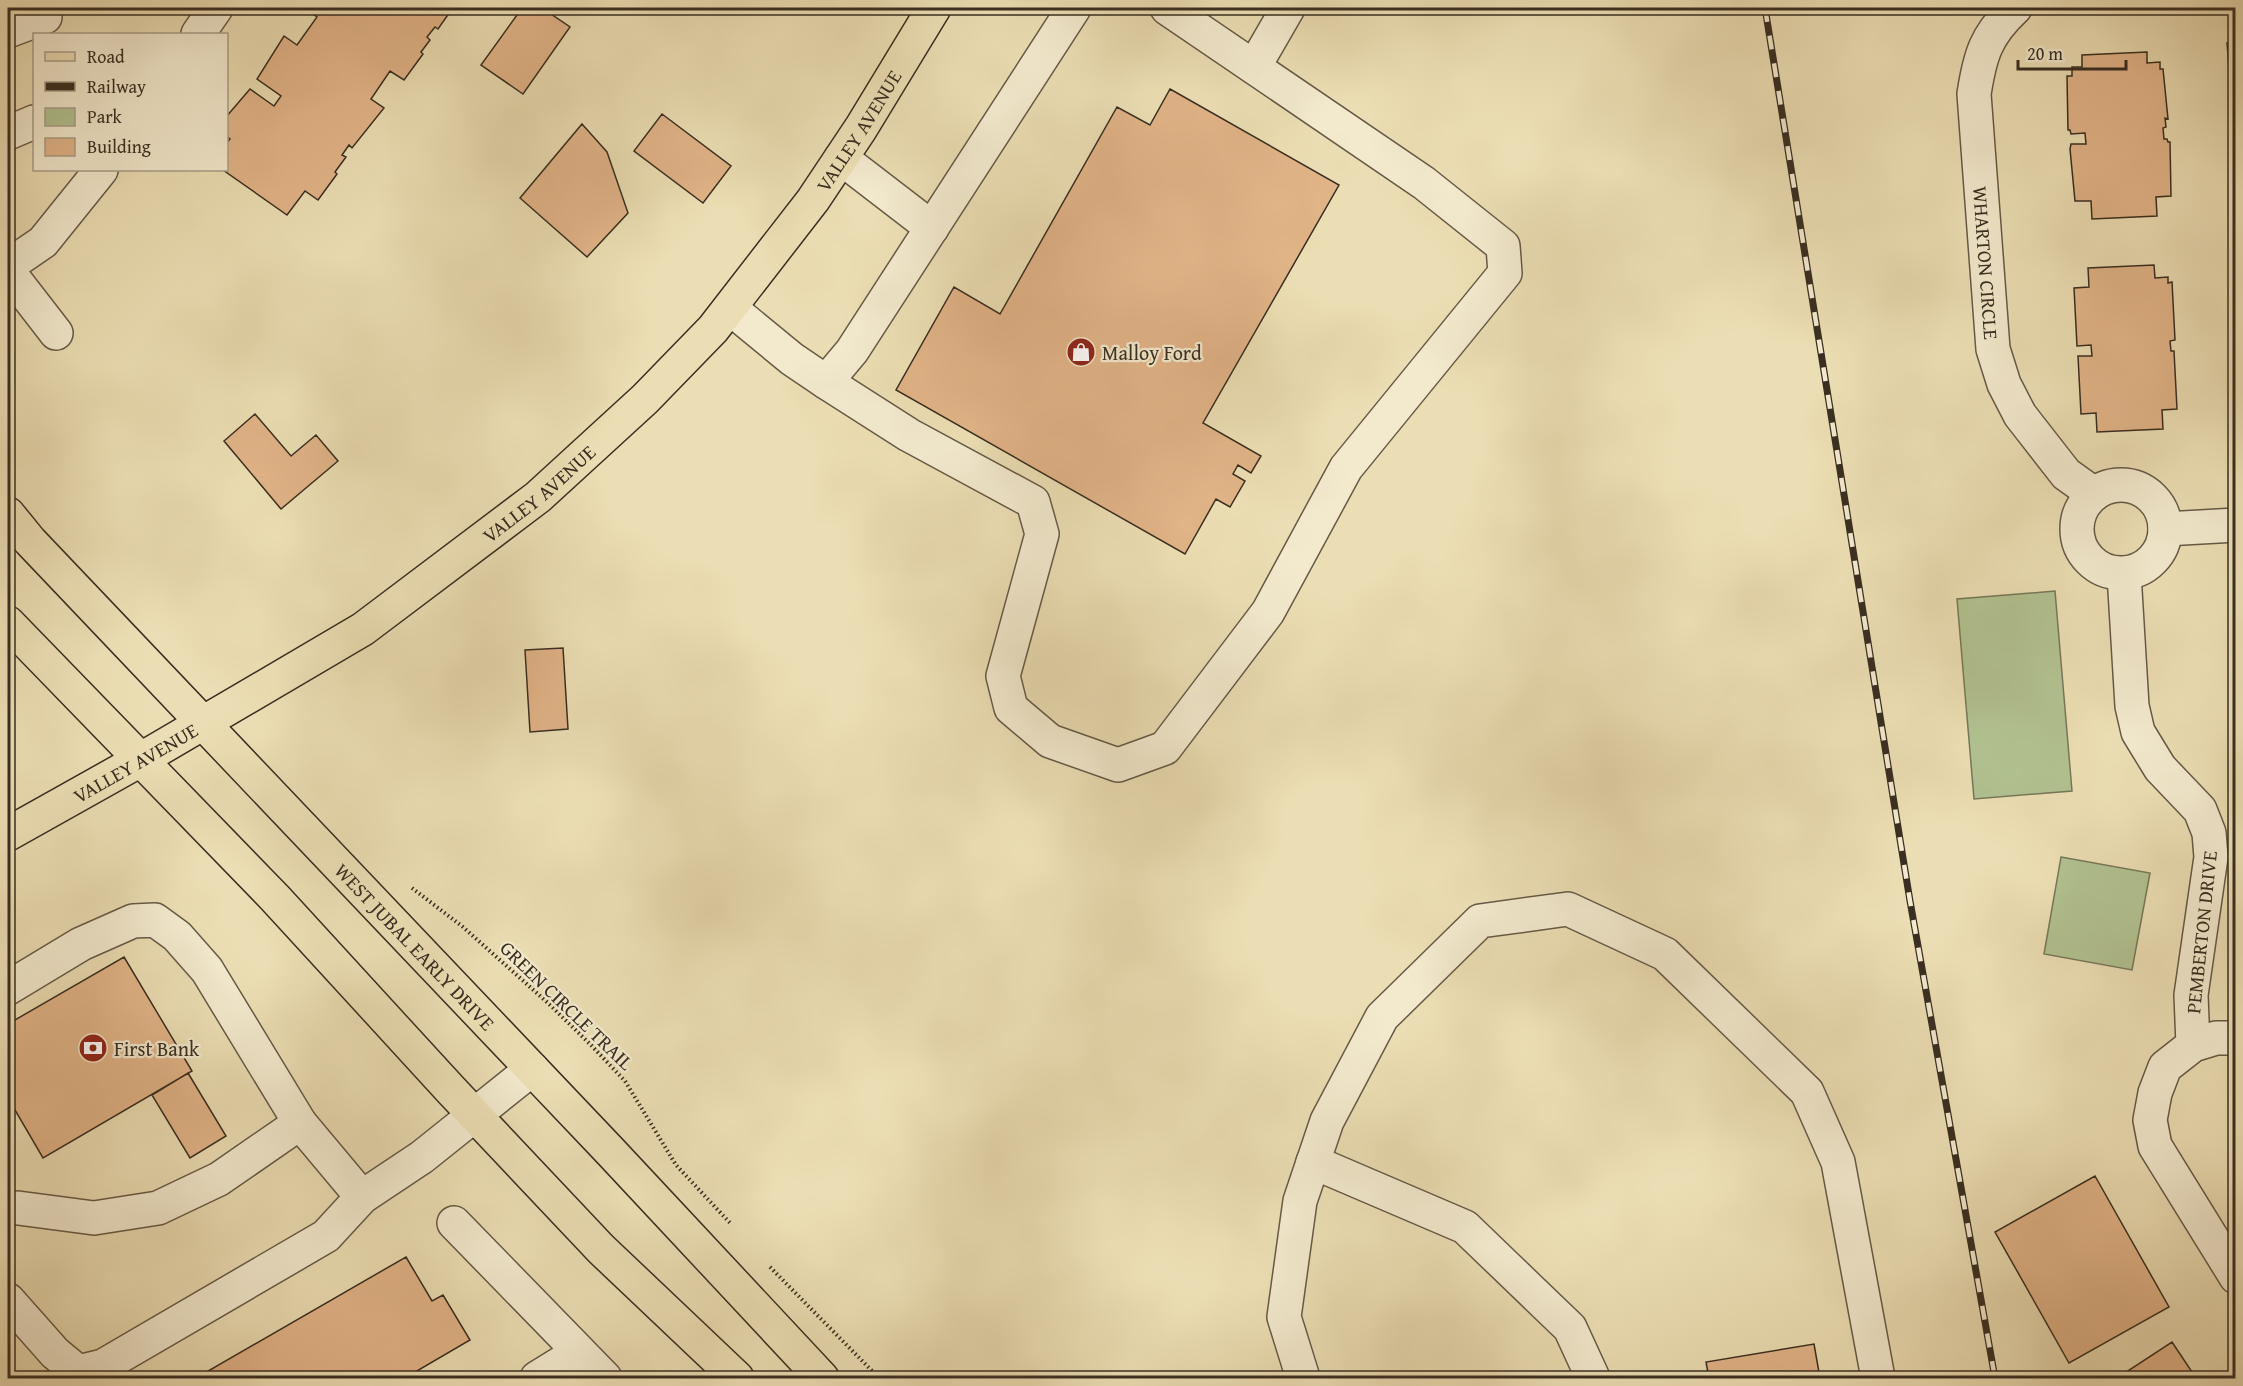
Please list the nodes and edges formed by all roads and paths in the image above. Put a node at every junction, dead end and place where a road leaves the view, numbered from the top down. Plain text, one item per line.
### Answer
1 (216, 8) edge
2 (934, 8) edge
3 (1074, 8) edge
4 (1167, 8) edge
5 (1288, 8) edge
6 (2015, 8) edge
7 (46, 20) edge
8 (8, 31) edge
9 (199, 33) edge
10 (1254, 67) junction
11 (33, 122) edge
12 (8, 133) edge
13 (841, 158) junction
14 (100, 171) edge
15 (932, 228) junction
16 (8, 266) edge
17 (8, 272) edge
18 (730, 308) junction
19 (56, 333) dead end
20 (826, 382) junction
21 (2094, 494) junction
22 (8, 514) edge
23 (2235, 525) edge
24 (2165, 529) junction
25 (2124, 574) junction
26 (8, 623) edge
27 (202, 722) junction
28 (140, 760) junction
29 (8, 834) edge
30 (406, 883) dead end
31 (8, 988) edge
32 (2235, 1038) edge
33 (2193, 1045) junction
34 (532, 1069) junction
35 (476, 1116) junction
36 (300, 1123) junction
37 (1313, 1162) junction
38 (362, 1197) junction
39 (11, 1206) edge
40 (454, 1223) dead end
41 (731, 1225) dead end
42 (762, 1258) dead end
43 (2235, 1276) edge
44 (8, 1300) edge
45 (579, 1352) junction
46 (537, 1378) edge
47 (605, 1378) edge
48 (738, 1378) edge
49 (822, 1378) edge
50 (879, 1378) edge
51 (1302, 1378) edge
52 (1593, 1378) edge
53 (1878, 1378) edge

1 - 9 street
2 - 13 main road, VALLEY AVENUE
3 - 15 street
4 - 10 street
5 - 10 street
6 - 21 street, WHARTON CIRCLE
7 - 8 street
10 - 20 street
11 - 12 street
13 - 15 street
13 - 18 main road, VALLEY AVENUE
14 - 16 street
15 - 20 street
17 - 19 street
18 - 20 street
18 - 27 main road, VALLEY AVENUE
21 - 24 street
21 - 25 street
22 - 27 main road, WEST JUBAL EARLY DRIVE
23 - 24 street
24 - 25 street
25 - 33 street, PEMBERTON DRIVE
26 - 28 main road
27 - 28 main road, VALLEY AVENUE
27 - 34 main road, WEST JUBAL EARLY DRIVE
28 - 29 main road, VALLEY AVENUE
28 - 35 main road
30 - 41 path, GREEN CIRCLE TRAIL
31 - 36 street
32 - 33 street
33 - 43 street
34 - 35 street
34 - 49 main road, WEST JUBAL EARLY DRIVE
35 - 38 street
35 - 48 main road
36 - 38 street
36 - 39 street
37 - 51 street
37 - 52 street
37 - 53 street
38 - 44 street
40 - 45 street
42 - 50 path
45 - 46 street
45 - 47 street

